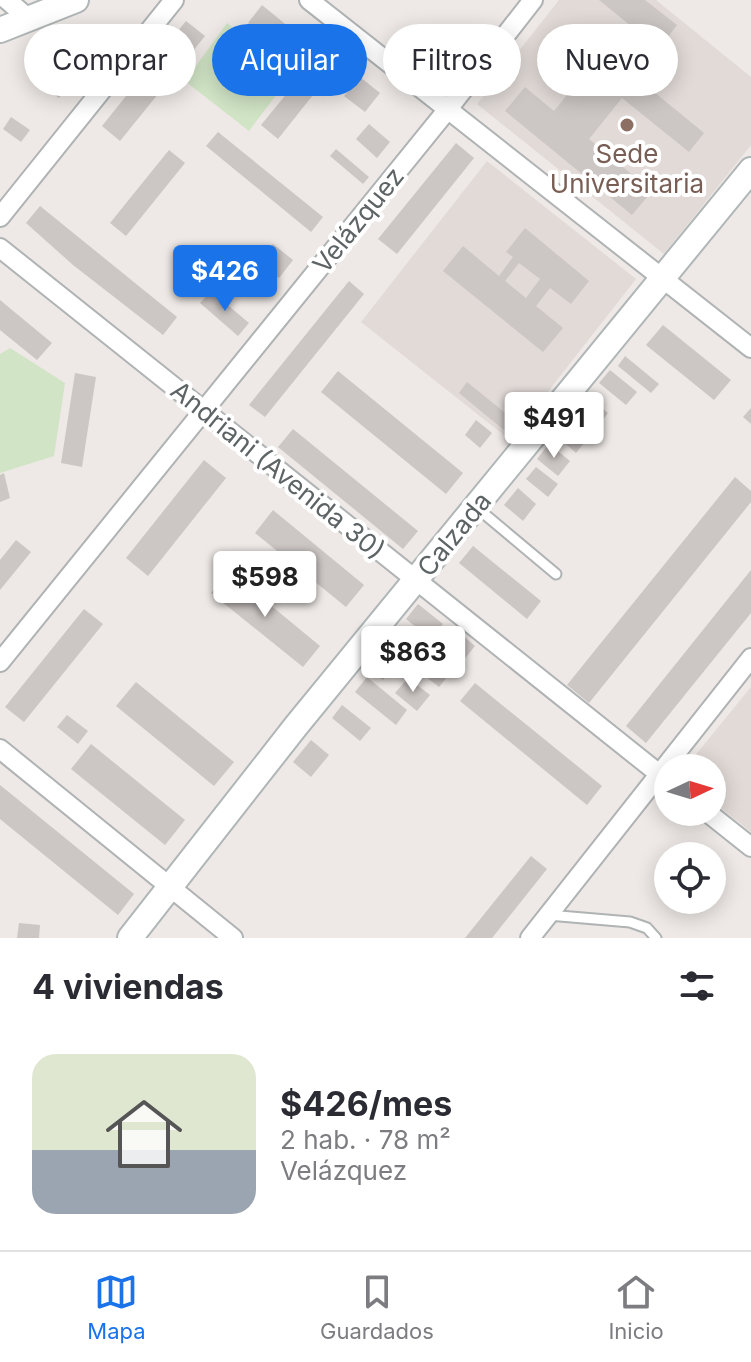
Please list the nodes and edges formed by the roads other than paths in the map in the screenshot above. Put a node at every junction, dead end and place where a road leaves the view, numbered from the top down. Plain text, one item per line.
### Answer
1 (7, 0) edge
2 (76, 0) edge
3 (174, 0) edge
4 (309, 0) edge
5 (533, 0) edge
6 (28, 18) junction
7 (0, 30) edge
8 (448, 109) junction
9 (751, 170) edge
10 (0, 217) edge
11 (0, 248) edge
12 (663, 279) junction
13 (751, 348) edge
14 (204, 411) junction
15 (476, 507) junction
16 (556, 574) dead end
17 (416, 580) junction
18 (751, 658) edge
19 (0, 662) edge
20 (0, 749) edge
21 (681, 754) edge
22 (654, 770) edge
23 (654, 790) edge
24 (725, 826) edge
25 (751, 847) edge
26 (170, 887) junction
27 (548, 915) junction
28 (130, 938) edge
29 (233, 938) edge
30 (530, 938) edge
31 (656, 938) edge

1 - 6 street
2 - 6 street
3 - 10 street
4 - 8 street
5 - 8 street, Velázquez
6 - 7 street
8 - 12 street
8 - 14 street, Velázquez
9 - 12 street, Calzada
11 - 14 street, Andriani (Avenida 30)
12 - 13 street
12 - 15 street, Calzada
14 - 17 street, Andriani (Avenida 30)
14 - 19 street, Velázquez
15 - 16 lane
15 - 17 street, Calzada
17 - 22 street, Andriani (Avenida 30)
17 - 26 street, Calzada
18 - 21 street
20 - 26 street
23 - 27 street
24 - 25 street
26 - 28 street, Calzada
26 - 29 street
27 - 30 street
27 - 31 lane

